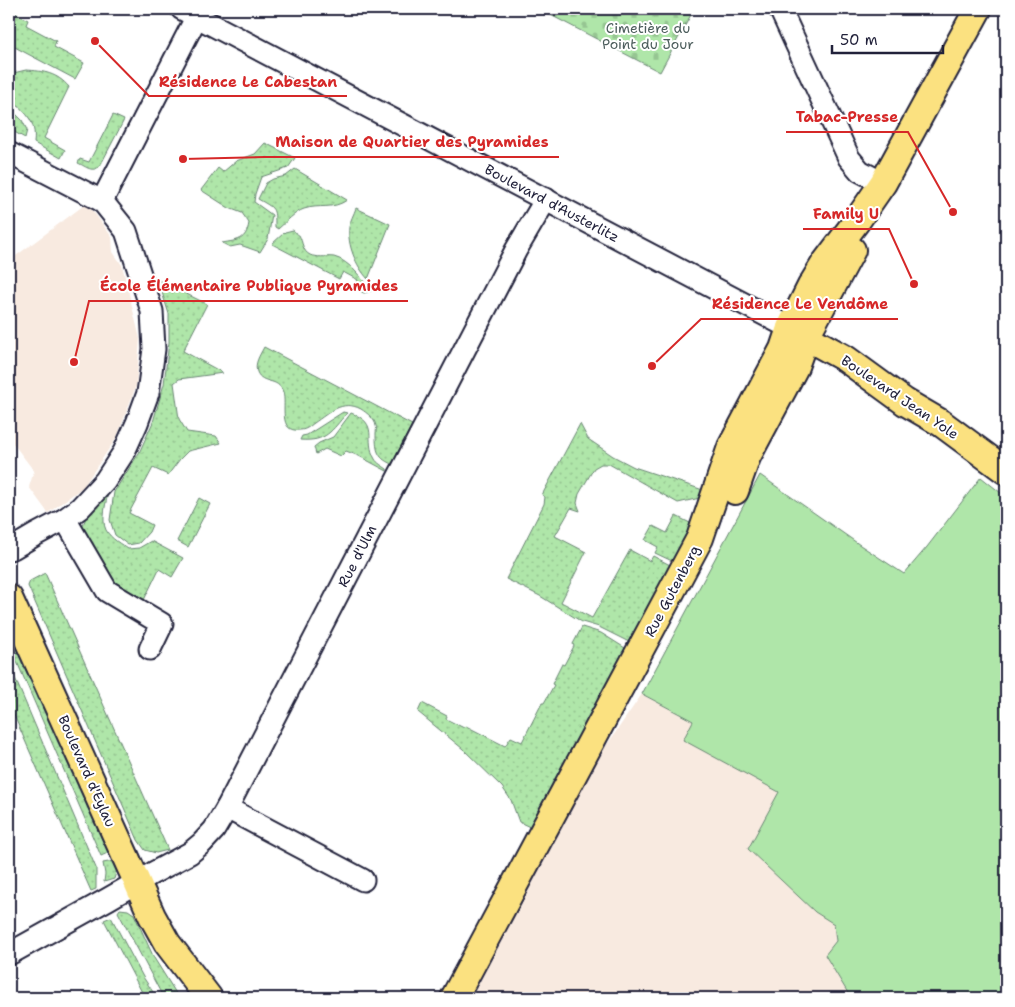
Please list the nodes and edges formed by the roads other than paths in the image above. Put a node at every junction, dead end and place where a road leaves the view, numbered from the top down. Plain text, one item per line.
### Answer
1 (780, 9) edge
2 (978, 9) edge
3 (190, 13) edge
4 (9, 153) edge
5 (883, 183) junction
6 (546, 199) junction
7 (102, 200) junction
8 (798, 332) junction
9 (1006, 471) edge
10 (65, 519) junction
11 (9, 549) edge
12 (9, 598) edge
13 (150, 649) dead end
14 (227, 808) junction
15 (363, 880) dead end
16 (137, 882) junction
17 (167, 943) junction
18 (9, 954) edge
19 (193, 998) edge
20 (209, 998) edge
21 (454, 998) edge
22 (469, 998) edge

1 - 5 street
2 - 5 main road, Rue Gutenberg
3 - 6 street, Boulevard d'Austerlitz
3 - 7 street
4 - 7 street
5 - 8 main road, Rue Gutenberg
5 - 8 main road, Rue Gutenberg
6 - 8 street, Boulevard d'Austerlitz
6 - 14 street, Rue d'Ulm
7 - 10 street
8 - 9 main road, Boulevard Jean Yole
8 - 21 main road, Rue Gutenberg
8 - 22 main road, Rue Gutenberg
10 - 11 street
10 - 13 street
12 - 16 main road, Boulevard d'Eylau
14 - 15 street
14 - 16 street, Rue d'Ulm
16 - 17 main road, Boulevard d'Eylau
16 - 18 street, Rue d'Ulm
17 - 19 main road, Boulevard d'Eylau
17 - 20 main road, Boulevard d'Eylau

